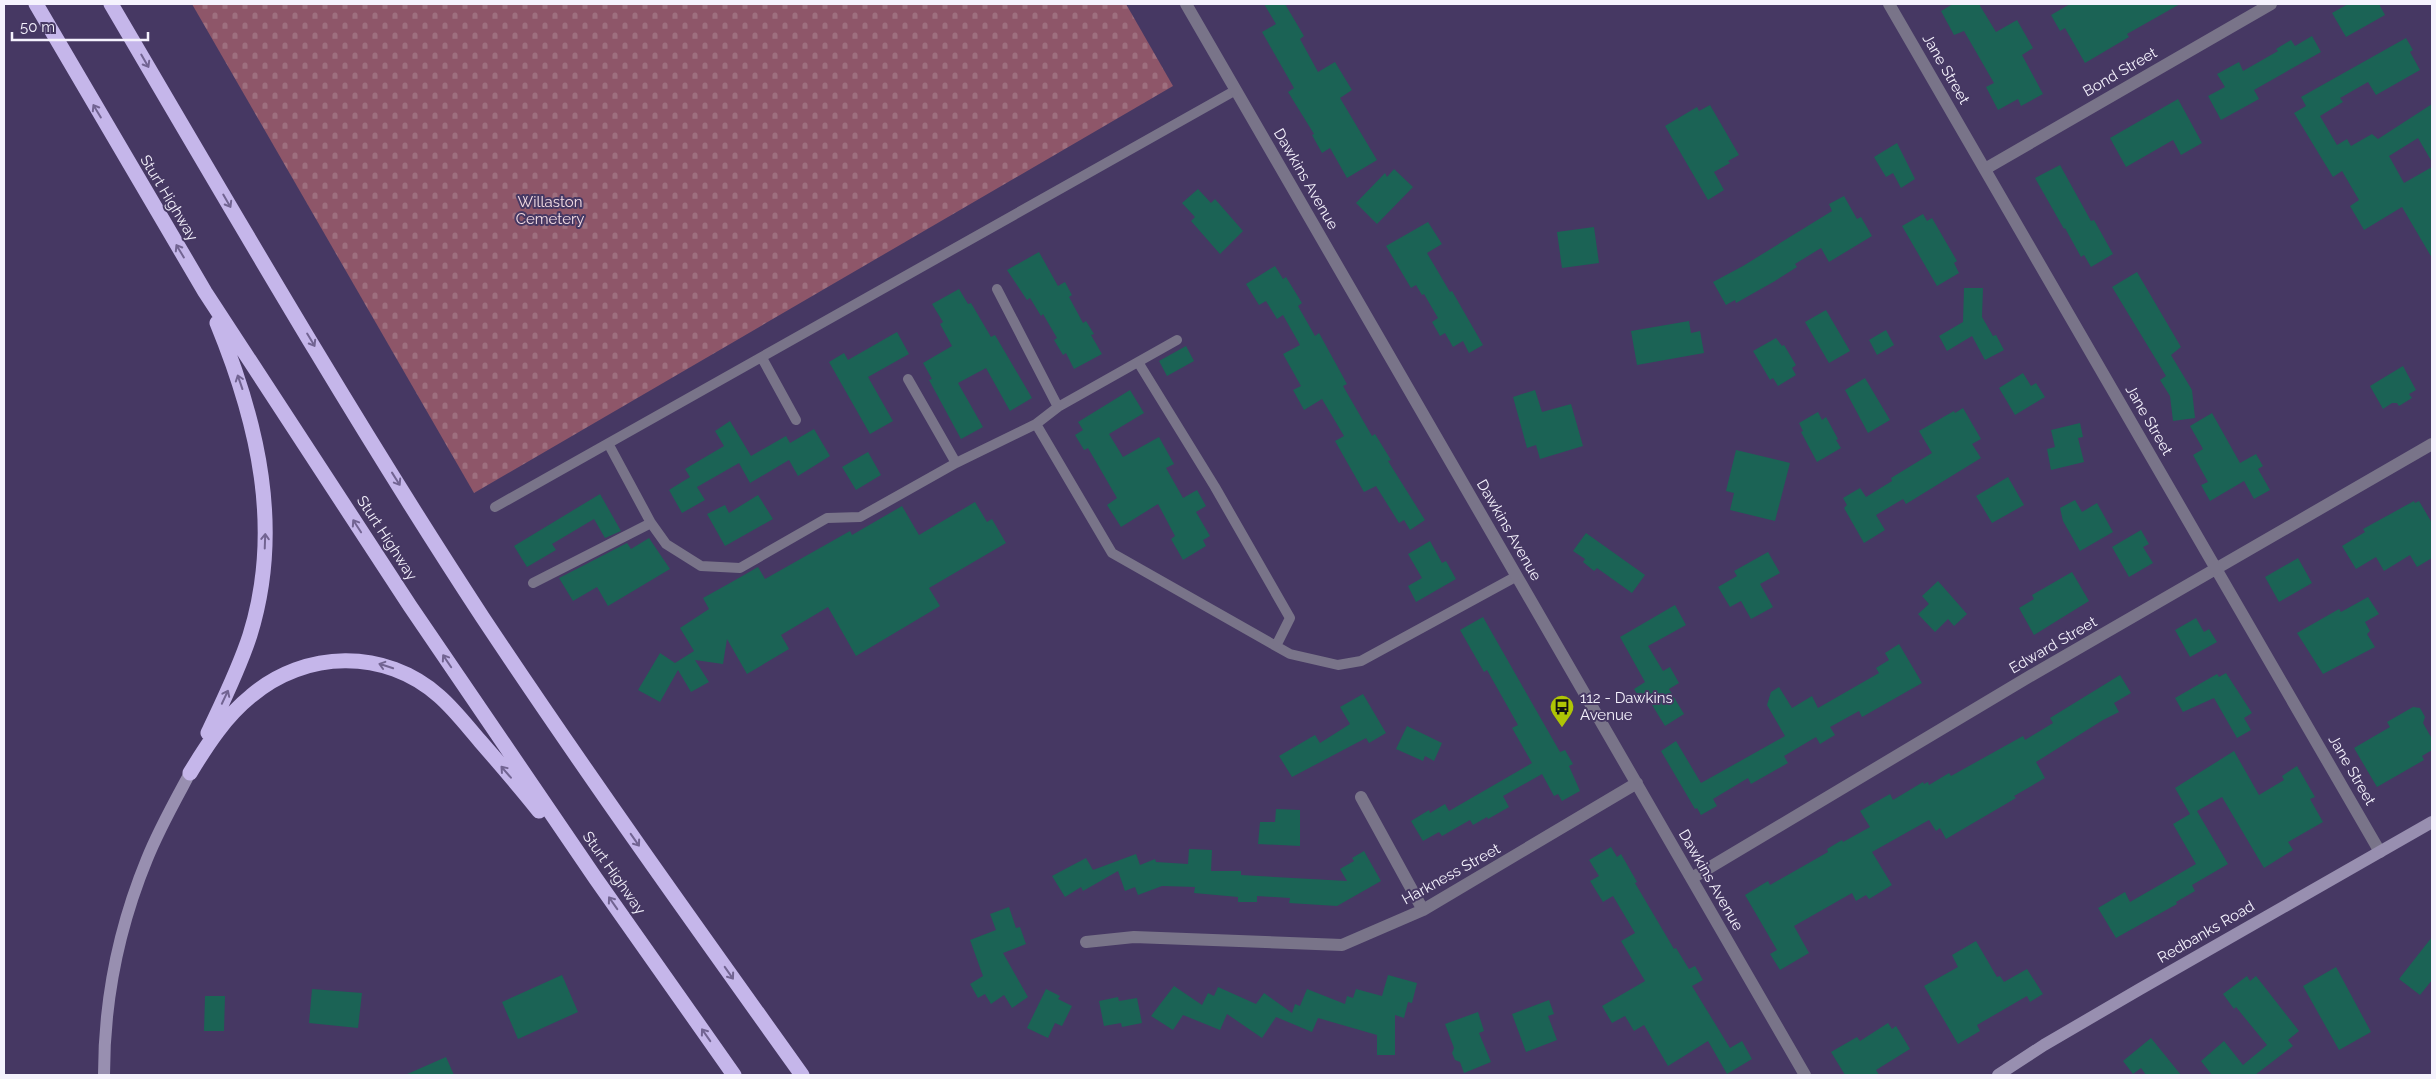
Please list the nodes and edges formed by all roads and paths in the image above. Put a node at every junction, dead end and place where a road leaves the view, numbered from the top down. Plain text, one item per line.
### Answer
1 (36, 4) edge
2 (111, 4) edge
3 (1186, 4) edge
4 (1889, 4) edge
5 (2270, 4) edge
6 (1236, 90) junction
7 (1985, 169) junction
8 (997, 289) dead end
9 (205, 292) junction
10 (1177, 340) dead end
11 (762, 358) junction
12 (1138, 362) junction
13 (908, 379) dead end
14 (1058, 407) junction
15 (796, 420) dead end
16 (1036, 424) junction
17 (2432, 444) edge
18 (609, 445) junction
19 (956, 463) junction
20 (494, 507) dead end
21 (651, 523) junction
22 (2216, 569) junction
23 (1517, 576) junction
24 (533, 583) dead end
25 (1276, 646) junction
26 (190, 773) junction
27 (1637, 783) junction
28 (1361, 797) dead end
29 (2432, 822) edge
30 (2380, 852) junction
31 (1692, 878) junction
32 (596, 879) junction
33 (1423, 910) junction
34 (1086, 942) dead end
35 (1803, 1074) edge
36 (104, 1075) edge
37 (734, 1075) edge
38 (802, 1075) edge
39 (1998, 1075) edge

9 -> 1 highway, Sturt Highway
2 -> 38 highway
3 - 6 street, Dawkins Avenue
4 - 7 street, Jane Street
5 - 7 street, Bond Street
6 - 11 lane
6 - 23 street, Dawkins Avenue
7 - 22 street, Jane Street
8 - 14 lane
26 -> 9 highway
32 -> 9 highway, Sturt Highway
10 - 12 lane
11 - 15 lane
11 - 18 lane
12 - 14 lane
12 - 25 lane
13 - 19 lane
14 - 16 lane
16 - 19 lane
16 - 25 lane
17 - 22 street, Edward Street
18 - 20 lane
18 - 21 lane
19 - 21 lane
21 - 24 lane
22 - 30 street, Jane Street
22 - 31 street, Edward Street
23 - 25 lane
23 - 27 street, Dawkins Avenue
32 -> 26 highway
26 - 36 main road
27 - 31 street, Dawkins Avenue
27 - 33 street, Harkness Street
28 - 33 street
29 - 30 main road, Redbanks Road
30 - 39 main road, Redbanks Road
31 - 35 street, Dawkins Avenue
37 -> 32 highway, Sturt Highway
33 - 34 street, Harkness Street

